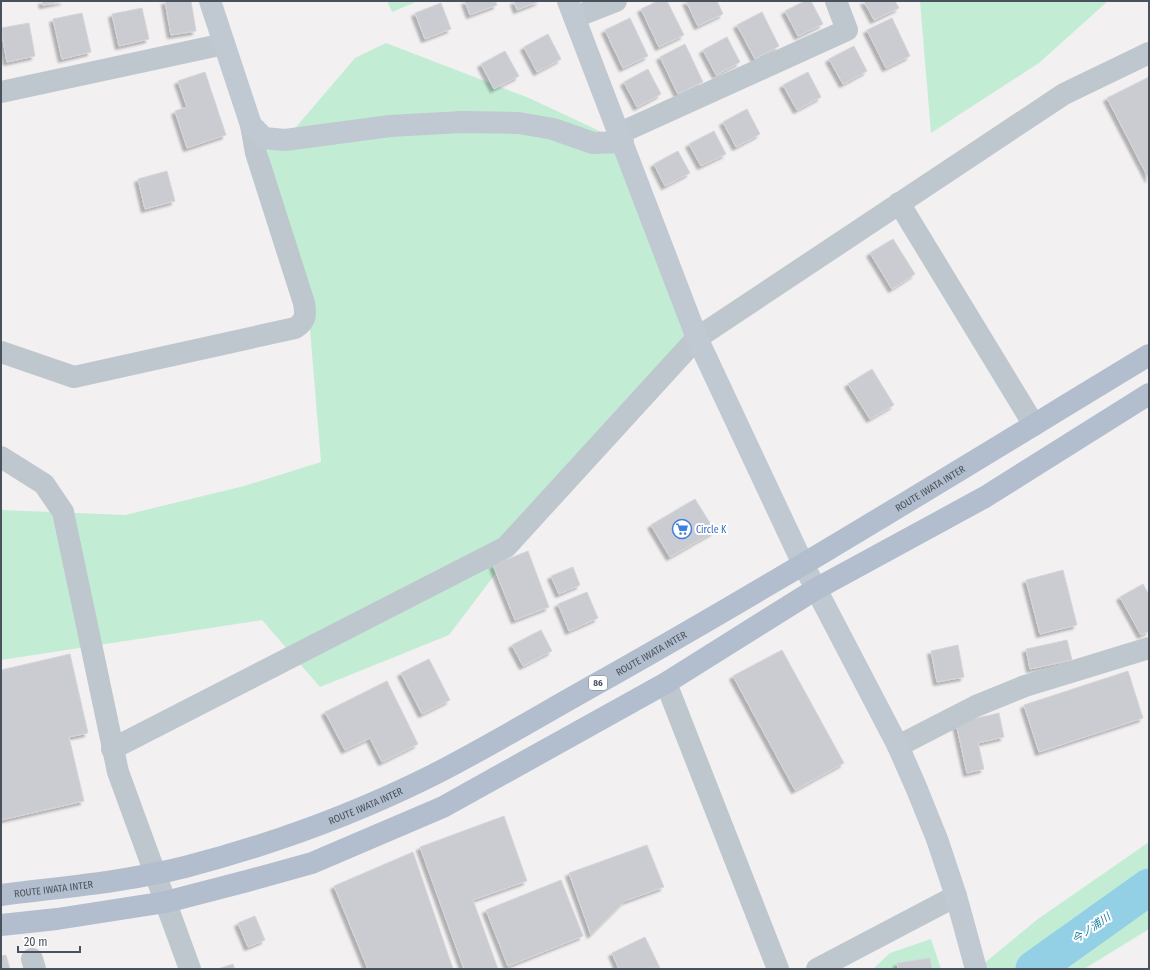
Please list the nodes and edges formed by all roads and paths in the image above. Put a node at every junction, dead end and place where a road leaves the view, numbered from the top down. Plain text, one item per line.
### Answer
1 (210, 1) edge
2 (616, 1) edge
3 (836, 1) edge
4 (572, 9) edge
5 (224, 44) junction
6 (1149, 53) edge
7 (1, 92) edge
8 (251, 126) junction
9 (622, 138) junction
10 (899, 203) junction
11 (697, 338) junction
12 (1, 352) edge
13 (1149, 355) edge
14 (1149, 394) edge
15 (1034, 425) junction
16 (1, 458) edge
17 (803, 564) junction
18 (816, 589) junction
19 (1149, 648) edge
20 (666, 683) junction
21 (898, 746) junction
22 (112, 748) junction
23 (155, 874) junction
24 (1, 895) edge
25 (956, 896) junction
26 (166, 902) junction
27 (1, 925) edge
28 (190, 969) edge
29 (778, 969) edge
30 (817, 969) edge
31 (976, 969) edge

1 - 5 street
2 - 4 street
3 - 9 street
4 - 9 street
5 - 7 street
5 - 8 street
6 - 10 street
8 - 9 street
8 - 12 street
9 - 11 street
10 - 11 street
10 - 15 street
11 - 17 street
11 - 22 street
13 - 15 main road, ROUTE IWATA INTER / 86
14 - 18 main road
15 - 17 main road, ROUTE IWATA INTER / 86
16 - 22 street
17 - 18 street
17 - 23 main road, ROUTE IWATA INTER / 86
18 - 20 main road
18 - 21 street
19 - 21 street
20 - 26 main road
20 - 29 street
21 - 25 street
22 - 23 street
23 - 24 main road, ROUTE IWATA INTER / 86
23 - 26 street
25 - 30 street
25 - 31 street
26 - 27 main road
26 - 28 street

